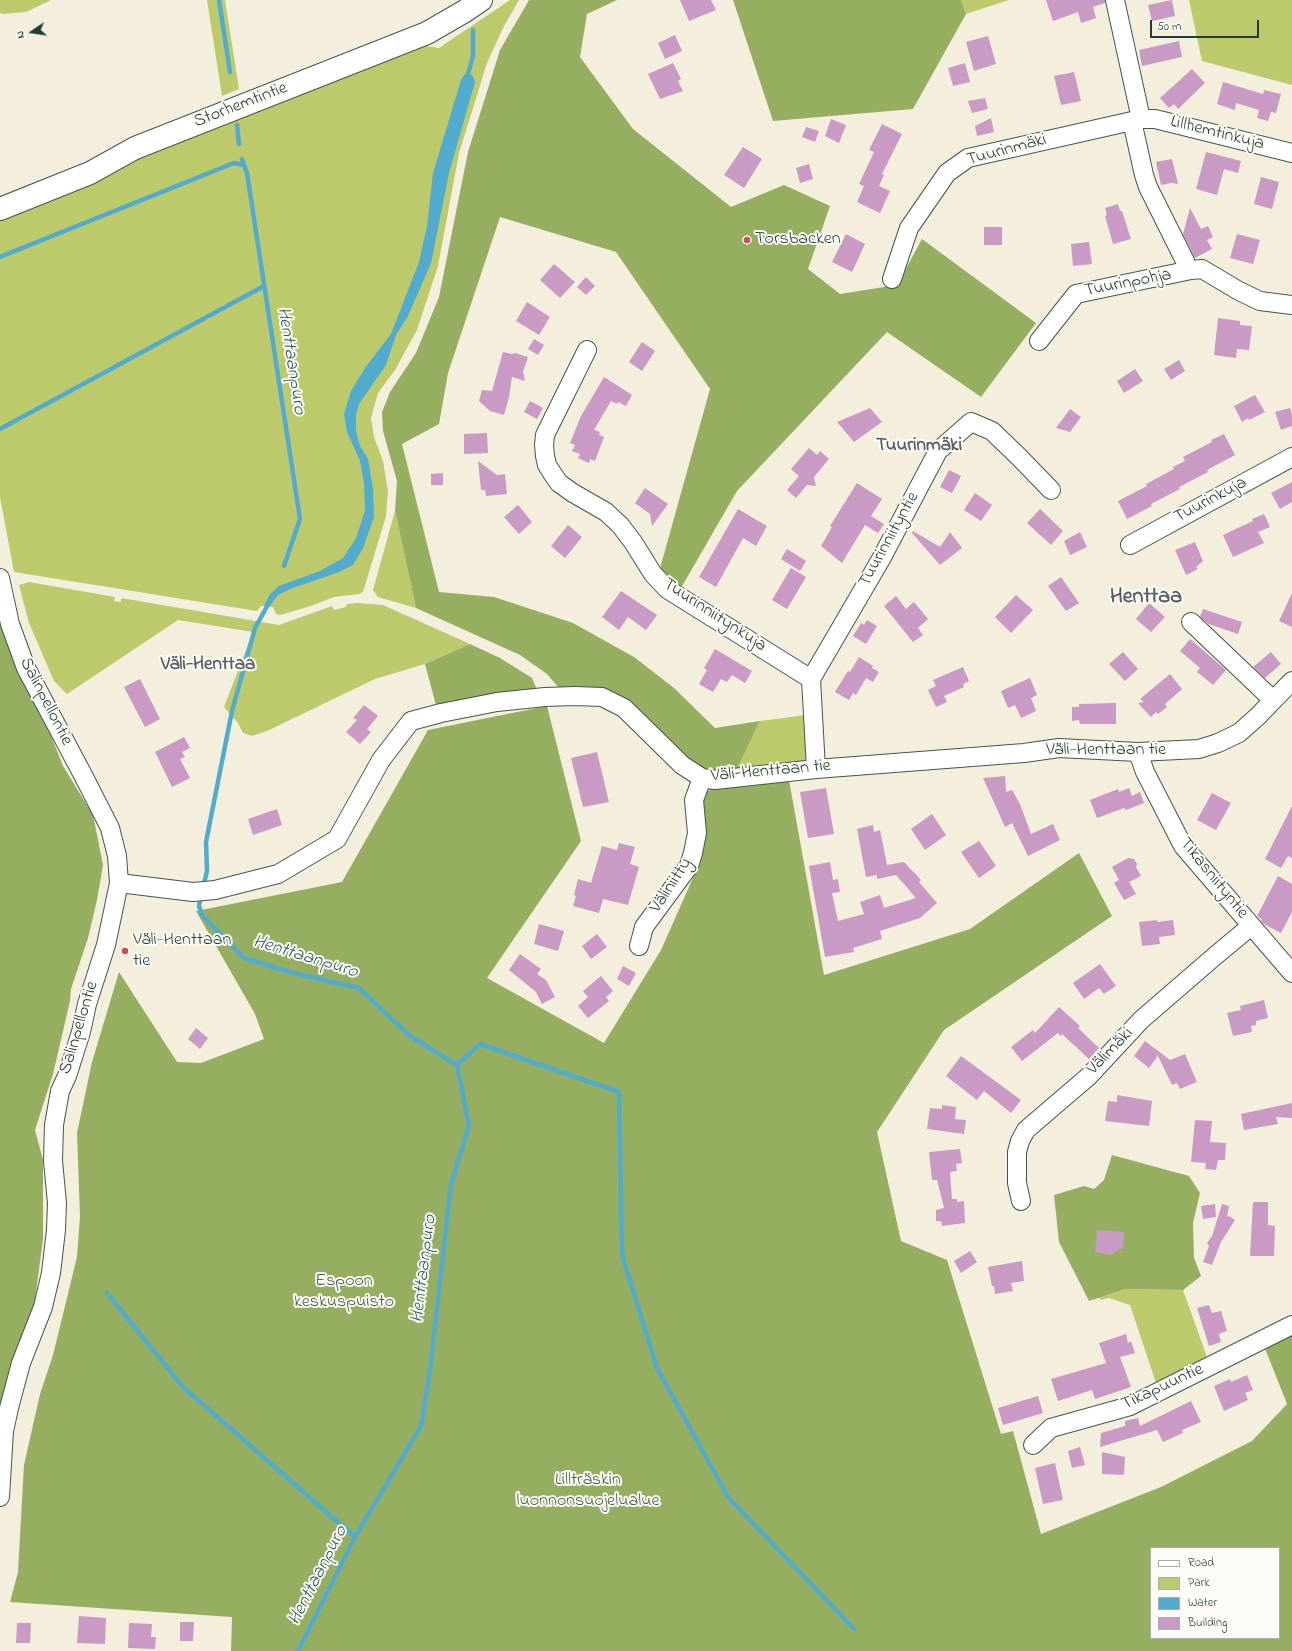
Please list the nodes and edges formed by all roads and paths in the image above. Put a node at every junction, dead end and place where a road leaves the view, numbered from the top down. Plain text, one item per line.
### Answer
1 (481, 0) edge
2 (1115, 0) edge
3 (1136, 120) junction
4 (1292, 153) edge
5 (0, 209) edge
6 (1188, 266) junction
7 (892, 279) dead end
8 (1292, 305) edge
9 (1040, 341) dead end
10 (587, 350) dead end
11 (1292, 457) edge
12 (1050, 490) dead end
13 (1130, 545) dead end
14 (0, 578) edge
15 (1191, 622) dead end
16 (811, 679) junction
17 (1292, 680) edge
18 (1273, 700) junction
19 (1138, 752) junction
20 (816, 769) junction
21 (702, 778) junction
22 (119, 883) junction
23 (1251, 926) junction
24 (639, 946) dead end
25 (1292, 973) edge
26 (1021, 1201) dead end
27 (1292, 1325) edge
28 (1033, 1445) dead end
29 (0, 1497) edge

1 - 5 main road, Storhemtintie
2 - 3 street
3 - 4 street, Lillhemtinkuja
3 - 6 street
3 - 7 street, Tuurinmäki
6 - 8 street
6 - 9 street, Tuurinpohja
10 - 16 street, Tuurinniitynkuja
11 - 13 street, Tuurinkuja
12 - 16 street, Tuurinniityntie
14 - 22 street, Salinpellontie
15 - 18 street
16 - 20 street
17 - 18 street, Väli-Henttaan tie
18 - 19 street, Väli-Henttaan tie
19 - 20 street, Väli-Henttaan tie
19 - 23 street, Tikasniityntie
20 - 21 street, Väli-Henttaan tie
21 - 22 street, Väli-Henttaan tie
21 - 24 street, Väliniitty
22 - 29 street, Salinpellontie
23 - 25 street, Tikasniityntie
23 - 26 street, Välimäki
27 - 28 street, Tikapuuntie

